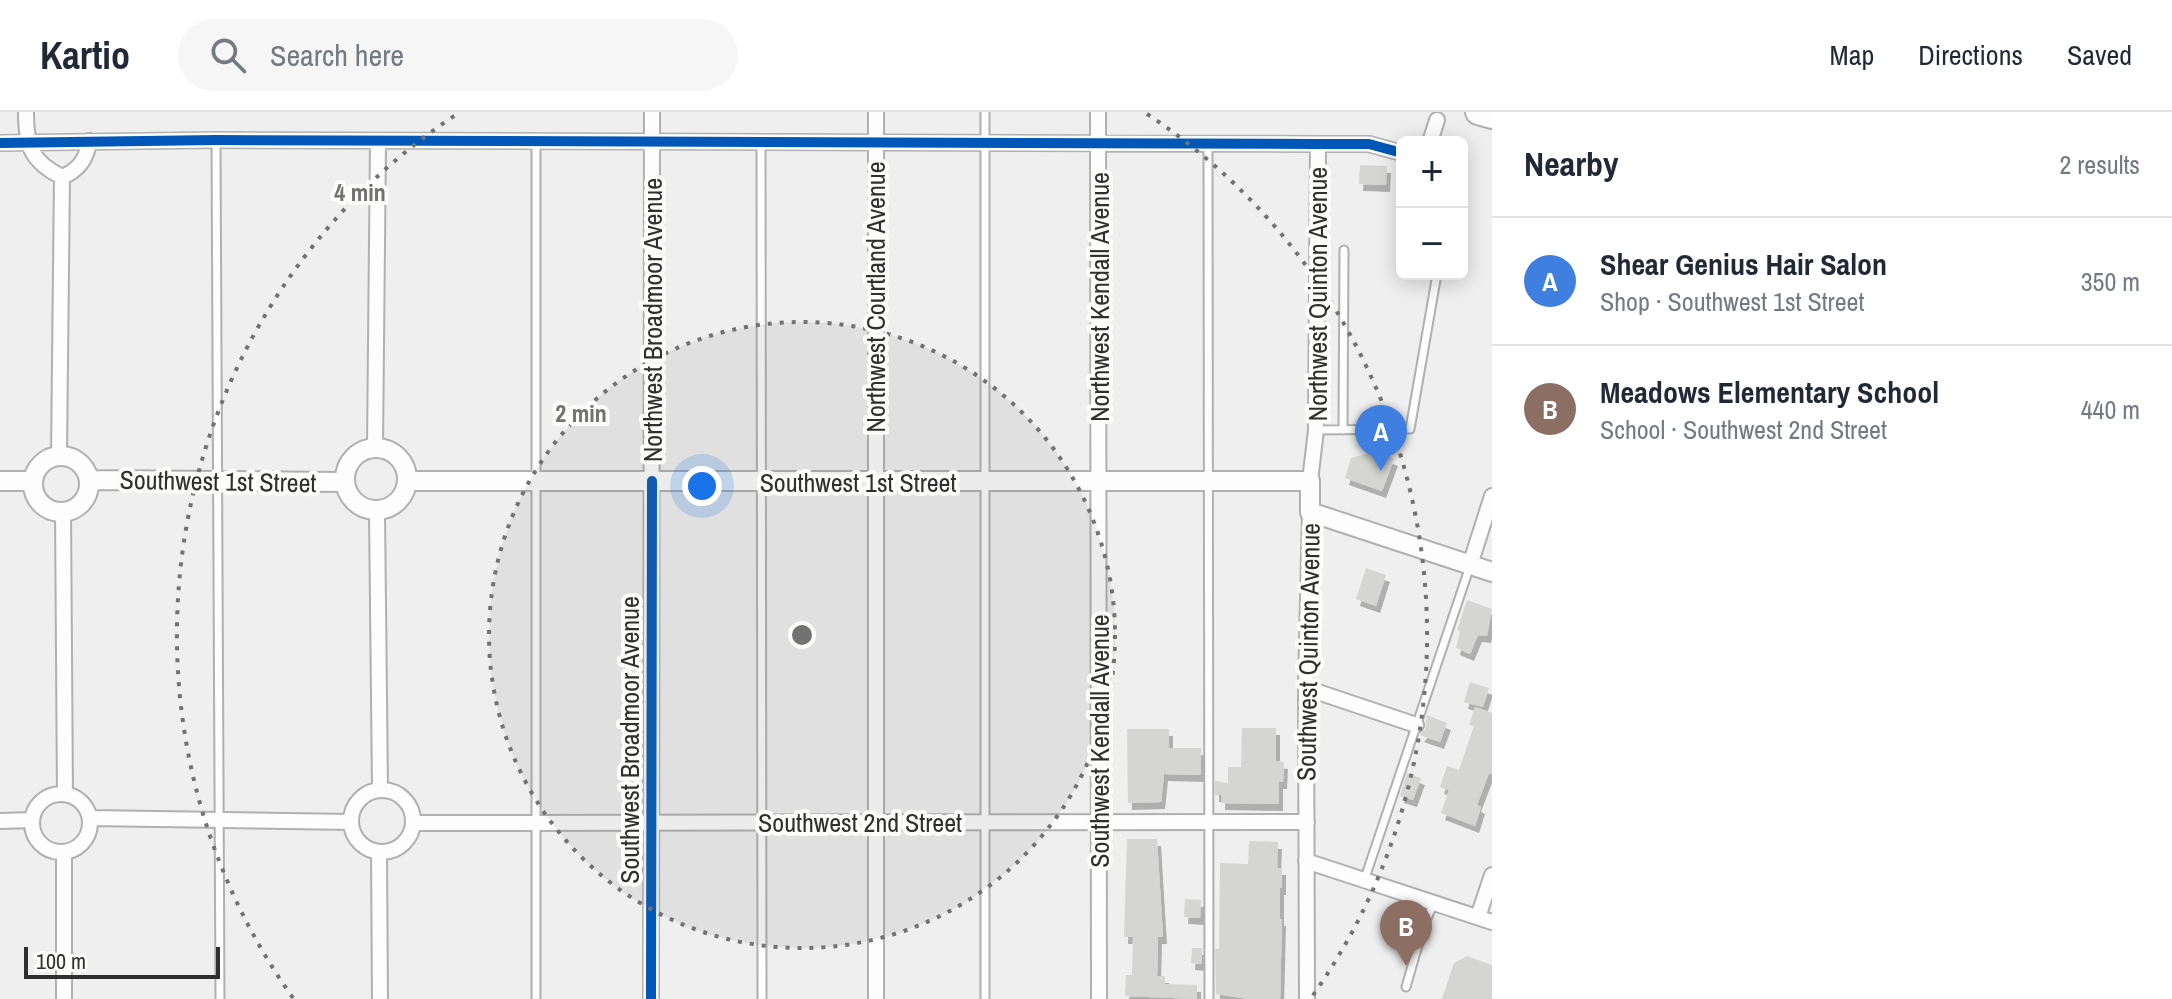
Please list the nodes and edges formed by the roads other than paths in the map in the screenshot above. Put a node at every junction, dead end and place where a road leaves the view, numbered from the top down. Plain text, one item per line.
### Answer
1 (26, 112) edge
2 (652, 112) edge
3 (876, 112) edge
4 (985, 112) edge
5 (1098, 112) edge
6 (1478, 112) edge
7 (1492, 116) edge
8 (1437, 120) dead end
9 (1432, 136) edge
10 (216, 140) junction
11 (89, 141) junction
12 (26, 142) junction
13 (378, 142) junction
14 (536, 142) junction
15 (653, 142) junction
16 (0, 143) edge
17 (761, 143) junction
18 (876, 143) junction
19 (984, 143) junction
20 (1208, 143) junction
21 (1098, 144) junction
22 (1318, 144) junction
23 (1396, 151) edge
24 (62, 177) junction
25 (1344, 250) dead end
26 (1436, 280) edge
27 (1316, 430) junction
28 (1343, 430) junction
29 (375, 446) junction
30 (59, 455) junction
31 (90, 480) junction
32 (0, 481) edge
33 (33, 481) junction
34 (217, 481) junction
35 (407, 481) junction
36 (535, 481) junction
37 (652, 481) junction
38 (761, 481) junction
39 (1310, 481) junction
40 (345, 482) junction
41 (875, 482) junction
42 (983, 482) junction
43 (1099, 482) junction
44 (1210, 482) junction
45 (1492, 496) edge
46 (63, 512) junction
47 (377, 512) junction
48 (1310, 512) junction
49 (1470, 565) junction
50 (1492, 572) edge
51 (1306, 688) junction
52 (1416, 725) junction
53 (380, 789) junction
54 (65, 794) junction
55 (90, 818) junction
56 (32, 820) junction
57 (0, 821) edge
58 (219, 821) junction
59 (760, 821) junction
60 (877, 821) junction
61 (1209, 821) junction
62 (351, 822) junction
63 (537, 822) junction
64 (651, 822) junction
65 (984, 822) junction
66 (1100, 822) junction
67 (1307, 822) junction
68 (413, 823) junction
69 (64, 852) junction
70 (379, 854) junction
71 (1306, 861) junction
72 (1492, 875) edge
73 (1365, 878) junction
74 (1434, 902) junction
75 (1485, 920) edge
76 (1406, 987) dead end
77 (64, 999) edge
78 (220, 999) edge
79 (380, 999) edge
80 (536, 999) edge
81 (651, 999) edge
82 (762, 999) edge
83 (876, 999) edge
84 (985, 999) edge
85 (1099, 999) edge
86 (1209, 999) edge
87 (1307, 999) edge

1 - 12 street
2 - 15 street, Northwest Broadmoor Avenue
3 - 18 street, Northwest Courtland Avenue
4 - 19 lane
5 - 21 street, Northwest Kendall Avenue
6 - 7 highway
8 - 9 street
10 - 11 street
10 - 13 street
10 - 34 lane
11 - 12 street
11 - 24 street
12 - 16 street
12 - 24 street
13 - 14 street
13 - 29 street
14 - 15 street
14 - 36 lane
15 - 17 street
15 - 37 street, Northwest Broadmoor Avenue
17 - 18 street
17 - 38 lane
18 - 19 street
18 - 41 street, Northwest Courtland Avenue
19 - 21 street
19 - 42 lane
20 - 21 street
20 - 22 street
20 - 44 lane
21 - 43 street, Northwest Kendall Avenue
22 - 23 street, Northwest Quinton Avenue
22 - 27 street, Northwest Quinton Avenue
24 - 30 street
25 - 28 lane
26 - 28 lane
27 - 28 lane
27 - 39 street, Northwest Quinton Avenue
29 - 35 street
29 - 40 street
30 - 31 street
30 - 33 street
31 - 34 street, Southwest 1st Street
31 - 46 street
32 - 33 street
33 - 46 street
34 - 40 street, Southwest 1st Street
34 - 58 lane
35 - 36 street, Southwest 1st Street
35 - 47 street
36 - 37 street, Southwest 1st Street
36 - 63 lane
37 - 38 street, Southwest 1st Street
37 - 64 street, Southwest Broadmoor Avenue
38 - 41 street, Southwest 1st Street
38 - 59 lane
39 - 44 street, Southwest 1st Street
39 - 48 street, Southwest Quinton Avenue
40 - 47 street
41 - 42 street, Southwest 1st Street
41 - 60 street, Northwest Courtland Avenue
42 - 43 street, Southwest 1st Street
42 - 65 lane
43 - 44 street, Southwest 1st Street
43 - 66 street, Southwest Kendall Avenue
44 - 61 lane
45 - 49 street
46 - 54 street
47 - 53 street
48 - 49 street
48 - 51 street, Southwest Quinton Avenue
49 - 50 street
49 - 52 lane
51 - 52 street
51 - 67 street, Southwest Quinton Avenue
52 - 73 lane
53 - 62 street
53 - 68 street
54 - 55 street
54 - 56 street
55 - 58 street
55 - 69 street
56 - 57 street
56 - 69 street
58 - 62 street
58 - 78 lane
59 - 60 street, Southwest 2nd Street
59 - 64 street, Southwest 2nd Street
59 - 82 lane
60 - 65 street, Southwest 2nd Street
60 - 83 street, Northwest Courtland Avenue
61 - 66 street, Southwest 2nd Street
61 - 67 street, Southwest 2nd Street
61 - 86 lane
62 - 70 street
63 - 64 street, Southwest 2nd Street
63 - 68 street, Southwest 2nd Street
63 - 80 lane
64 - 81 street, Southwest Broadmoor Avenue
65 - 66 street, Southwest 2nd Street
65 - 84 lane
66 - 85 street, Southwest Kendall Avenue
67 - 71 street, Southwest Quinton Avenue
68 - 70 street
69 - 77 street
70 - 79 street
71 - 73 street
71 - 87 street, Southwest Quinton Avenue
72 - 75 street
73 - 74 street
74 - 75 street
74 - 76 lane

